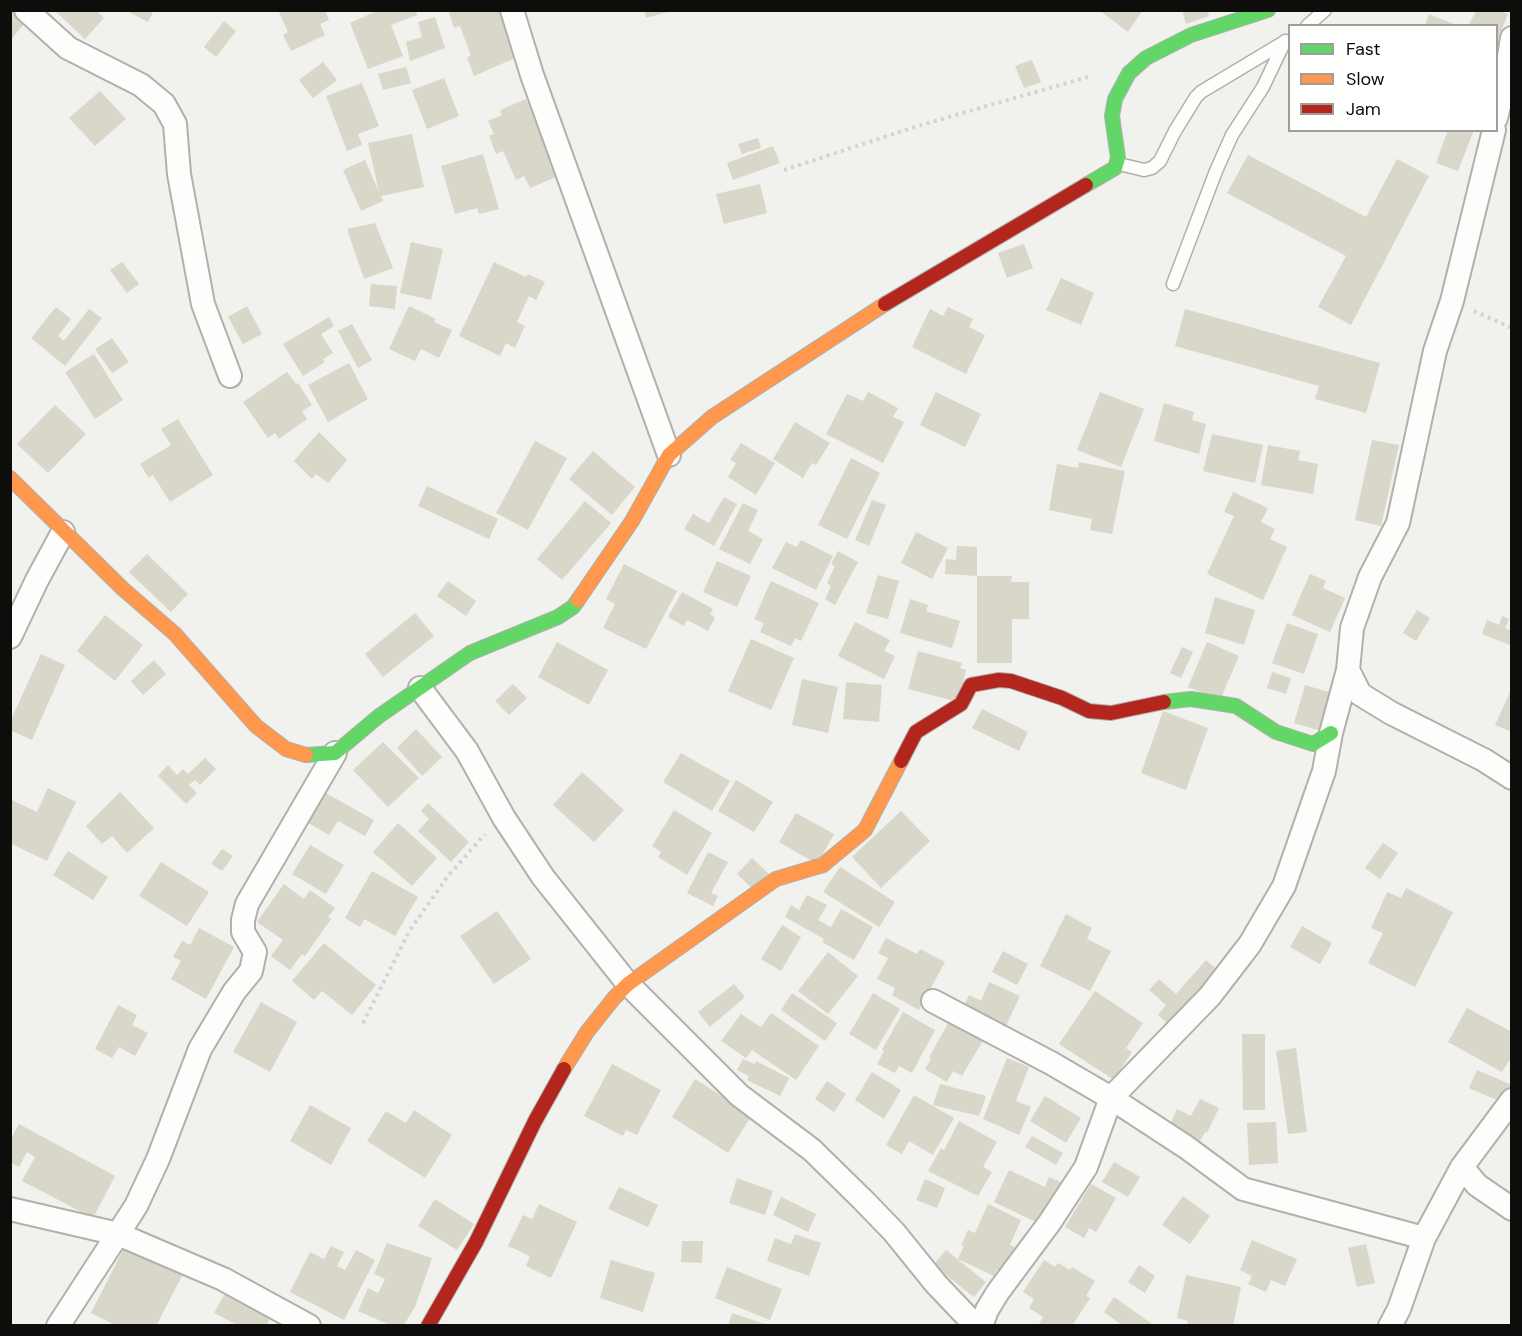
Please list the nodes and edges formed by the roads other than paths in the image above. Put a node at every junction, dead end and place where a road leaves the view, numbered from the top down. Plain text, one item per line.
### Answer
1 (26, 10) edge
2 (512, 10) edge
3 (1268, 10) edge
4 (1325, 10) edge
5 (1309, 24) edge
6 (1512, 38) edge
7 (1287, 40) edge
8 (1498, 113) edge
9 (1494, 132) edge
10 (1118, 164) junction
11 (1173, 284) dead end
12 (230, 376) dead end
13 (669, 455) junction
14 (10, 478) edge
15 (63, 532) junction
16 (10, 637) edge
17 (1348, 670) junction
18 (420, 688) junction
19 (1331, 733) junction
20 (335, 753) junction
21 (1512, 778) edge
22 (628, 984) junction
23 (933, 1001) dead end
24 (1111, 1098) junction
25 (1512, 1100) edge
26 (1462, 1167) junction
27 (10, 1209) edge
28 (1512, 1209) edge
29 (117, 1234) junction
30 (1424, 1238) junction
31 (58, 1326) edge
32 (309, 1326) edge
33 (428, 1326) edge
34 (976, 1326) edge
35 (981, 1326) edge
36 (1390, 1326) edge

1 - 12 street
2 - 13 street
3 - 10 street
4 - 5 lane
6 - 8 street
7 - 10 lane
7 - 11 lane
9 - 17 street
10 - 13 street
13 - 18 street
14 - 15 street
15 - 16 street
15 - 20 street
17 - 19 street
17 - 21 street
18 - 20 street
18 - 22 street
19 - 22 street
19 - 24 street
20 - 29 street
22 - 33 street
22 - 34 street
23 - 24 street
24 - 30 street
24 - 35 street
25 - 26 street
26 - 28 street
26 - 30 street
27 - 29 street
29 - 31 street
29 - 32 street
30 - 36 street

